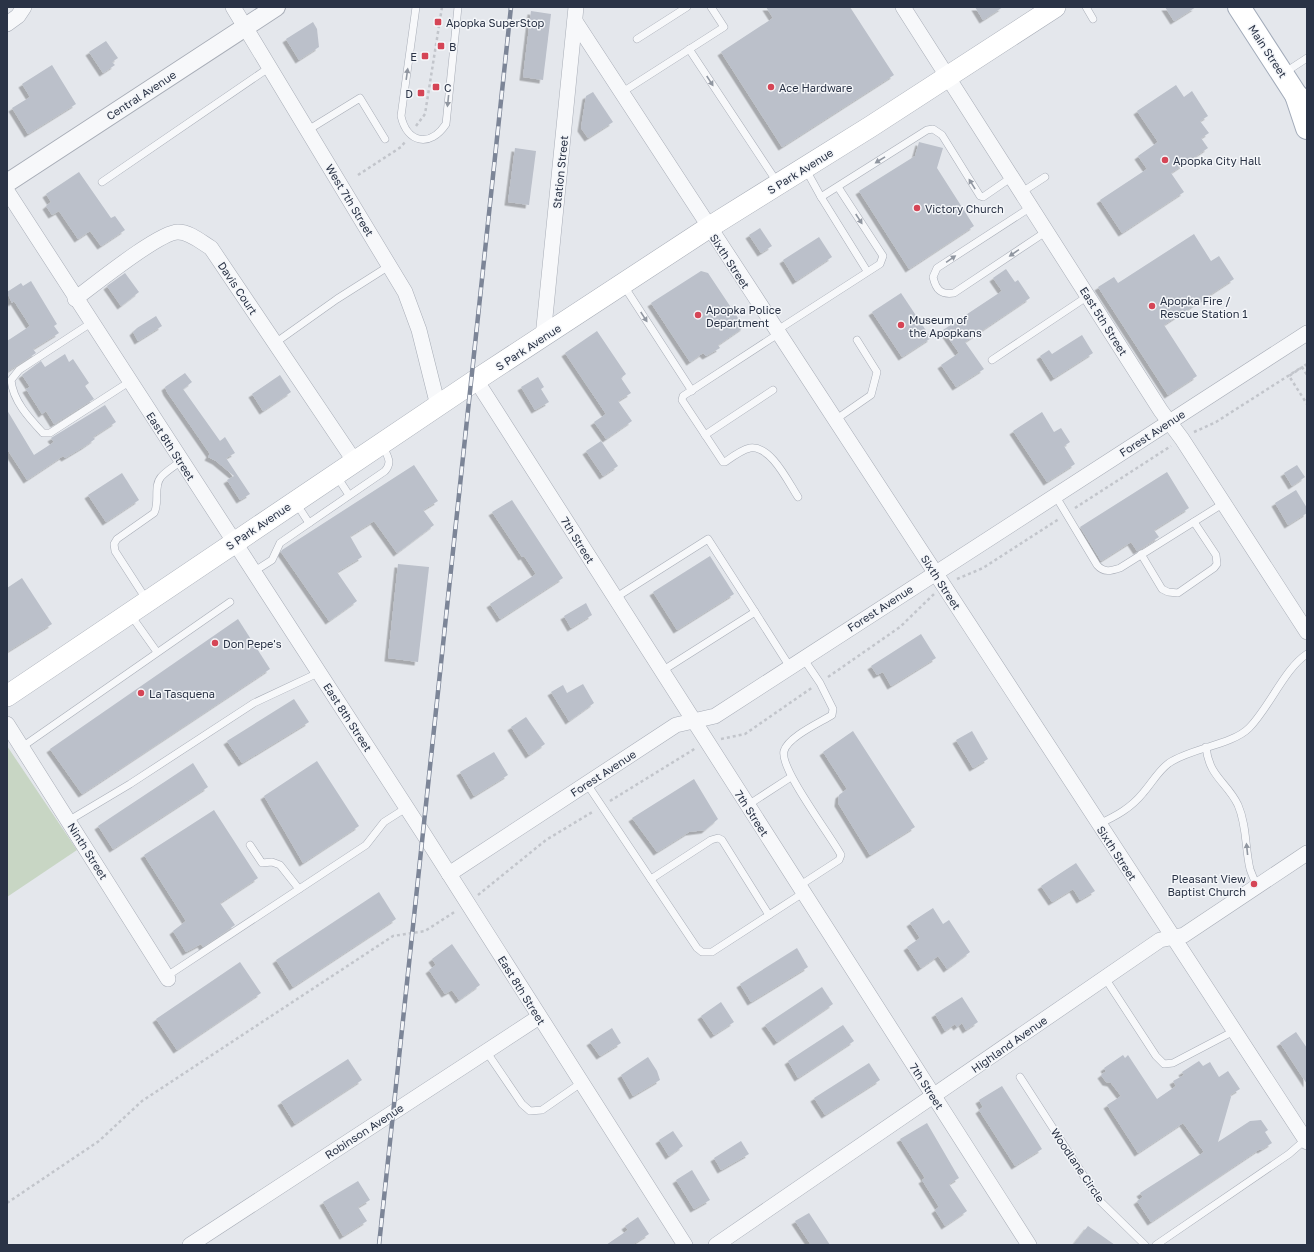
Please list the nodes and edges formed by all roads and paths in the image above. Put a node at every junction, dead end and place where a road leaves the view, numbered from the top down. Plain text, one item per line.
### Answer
1 (24, 7) edge
2 (233, 7) edge
3 (276, 7) edge
4 (416, 7) edge
5 (442, 7) edge
6 (458, 7) edge
7 (687, 7) edge
8 (711, 7) edge
9 (903, 7) edge
10 (1055, 7) edge
11 (1086, 7) edge
12 (1239, 7) edge
13 (576, 14) edge
14 (1093, 19) dead end
15 (7, 24) edge
16 (246, 27) junction
17 (637, 39) dead end
18 (689, 49) junction
19 (1307, 58) edge
20 (270, 67) junction
21 (1283, 74) junction
22 (948, 77) junction
23 (621, 92) junction
24 (1302, 100) edge
25 (1307, 128) edge
26 (308, 130) junction
27 (410, 134) junction
28 (385, 139) dead end
29 (805, 168) junction
30 (358, 175) dead end
31 (1012, 177) junction
32 (1045, 177) dead end
33 (102, 182) dead end
34 (7, 183) edge
35 (779, 185) junction
36 (838, 187) junction
37 (7, 191) edge
38 (1022, 192) junction
39 (821, 197) junction
40 (1031, 207) junction
41 (708, 228) junction
42 (1047, 231) junction
43 (389, 266) junction
44 (867, 271) junction
45 (623, 284) junction
46 (1088, 296) junction
47 (75, 299) junction
48 (91, 323) junction
49 (1307, 332) edge
50 (777, 333) junction
51 (543, 337) junction
52 (857, 340) dead end
53 (275, 343) junction
54 (992, 360) dead end
55 (1307, 364) edge
56 (1307, 375) edge
57 (476, 380) junction
58 (129, 382) junction
59 (773, 390) dead end
60 (692, 391) junction
61 (1307, 404) edge
62 (438, 406) junction
63 (835, 420) junction
64 (1169, 421) junction
65 (705, 435) junction
66 (1182, 439) junction
67 (382, 444) junction
68 (181, 461) junction
69 (355, 462) junction
70 (336, 475) junction
71 (1055, 495) junction
72 (349, 496) junction
73 (798, 497) dead end
74 (294, 502) junction
75 (1224, 503) junction
76 (1066, 514) junction
77 (1194, 522) junction
78 (309, 523) junction
79 (234, 542) junction
80 (1141, 554) junction
81 (253, 572) junction
82 (935, 572) junction
83 (944, 587) junction
84 (615, 598) junction
85 (147, 601) junction
86 (230, 602) dead end
87 (755, 612) junction
88 (129, 613) junction
89 (1307, 632) edge
90 (157, 652) junction
91 (1307, 654) edge
92 (803, 658) junction
93 (790, 667) junction
94 (662, 671) junction
95 (318, 672) junction
96 (820, 683) junction
97 (7, 696) edge
98 (693, 721) junction
99 (7, 724) edge
100 (706, 741) junction
101 (22, 747) junction
102 (1206, 747) junction
103 (791, 777) junction
104 (587, 784) junction
105 (602, 805) junction
106 (748, 806) junction
107 (406, 808) junction
108 (68, 821) junction
109 (1099, 824) junction
110 (250, 845) dead end
111 (1307, 853) edge
112 (449, 874) junction
113 (651, 879) junction
114 (1257, 887) junction
115 (299, 888) junction
116 (801, 890) junction
117 (468, 903) junction
118 (769, 915) junction
119 (1172, 938) junction
120 (167, 977) joint
121 (1104, 978) junction
122 (539, 1016) junction
123 (1234, 1031) junction
124 (486, 1051) junction
125 (1020, 1077) dead end
126 (581, 1083) junction
127 (934, 1096) junction
128 (1306, 1140) edge
129 (7, 1203) edge
130 (190, 1245) edge
131 (685, 1245) edge
132 (716, 1245) edge
133 (1029, 1245) edge
134 (1145, 1245) edge
135 (1156, 1245) edge

1 - 15 street
2 - 16 street, West 7th Street
3 - 16 street, Central Avenue
27 -> 4 lane
5 - 27 path
6 -> 27 lane
7 - 17 lane
8 - 18 lane
9 - 22 street, East 5th Street
10 - 22 main road, S Park Avenue
11 - 14 lane
12 - 21 main road, Main Street
13 - 23 street, Sixth Street
13 - 51 street, Station Street
16 - 20 street, West 7th Street
16 - 34 street, Central Avenue
18 - 23 lane
18 -> 35 lane
19 - 21 lane
20 - 26 street, West 7th Street
20 - 33 lane
21 - 24 main road, Main Street
22 - 29 main road, S Park Avenue
22 - 31 street, East 5th Street
23 - 41 street, Sixth Street
24 - 25 main road, Main Street
26 - 28 lane
26 - 43 street, West 7th Street
27 - 30 path
29 - 35 main road, S Park Avenue
29 - 39 lane
31 -> 36 lane
31 - 38 street, East 5th Street
32 - 38 lane
35 - 41 main road, S Park Avenue
36 - 39 lane
36 -> 44 lane
37 - 47 street, East 8th Street
38 - 40 street, East 5th Street
39 - 44 lane
40 - 42 street, East 5th Street
42 -> 40 lane
41 - 45 main road, S Park Avenue
41 - 50 street, Sixth Street
42 - 46 street, East 5th Street
43 - 53 lane
43 - 62 street, West 7th Street
44 - 50 lane
45 - 51 main road, S Park Avenue
45 -> 60 lane
46 - 54 lane
46 - 64 street, East 5th Street
47 - 48 street, East 8th Street
47 - 53 street, Davis Court
48 - 58 street, East 8th Street
48 - 58 lane
49 - 64 street, Forest Avenue
50 - 60 lane
50 - 63 street, Sixth Street
51 - 57 main road, S Park Avenue
52 - 63 lane
53 - 69 street, Davis Court
55 - 61 path, bridge
56 - 66 path
57 - 62 main road, S Park Avenue
57 - 84 street, 7th Street
58 - 68 street, East 8th Street
59 - 65 lane
60 - 65 lane
62 - 67 main road, S Park Avenue
63 - 82 street, Sixth Street
64 - 66 street, East 5th Street
64 - 71 street, Forest Avenue
65 - 73 lane
66 - 75 street, East 5th Street
66 - 76 path
67 - 69 main road, S Park Avenue
67 - 72 lane
68 - 79 street, East 8th Street
68 - 85 lane
69 - 70 main road, S Park Avenue
70 - 72 lane
70 - 74 main road, S Park Avenue
71 - 76 lane
71 - 82 street, Forest Avenue
72 - 78 lane
74 - 78 lane
74 - 79 main road, S Park Avenue
75 - 77 lane
75 - 89 street, East 5th Street
76 - 80 lane
76 - 83 path
77 - 80 lane
77 - 80 lane
78 - 81 lane
79 - 81 street, East 8th Street
79 - 85 main road, S Park Avenue
81 - 95 street, East 8th Street
82 - 83 street, Sixth Street
82 - 92 street, Forest Avenue
83 - 96 path
83 - 109 street, Sixth Street
84 - 87 lane
84 - 94 street, 7th Street
85 - 88 main road, S Park Avenue
86 - 90 lane
87 - 93 lane
87 - 94 lane
88 - 90 lane
88 - 97 main road, S Park Avenue
90 - 101 lane
91 - 102 lane
92 - 93 street, Forest Avenue
92 - 96 lane
93 - 98 street, Forest Avenue
94 - 98 street, 7th Street
95 - 107 street, East 8th Street
95 - 108 lane
96 - 100 path
96 - 103 lane
98 - 100 street, 7th Street
98 - 104 street, Forest Avenue
99 - 101 street, Ninth Street
100 - 105 path
100 - 106 street, 7th Street
101 - 108 street, Ninth Street
102 - 109 lane
114 -> 102 lane
103 - 106 lane
103 - 116 lane
104 - 105 lane
104 - 112 street, Forest Avenue
105 - 113 lane
105 - 117 path
106 - 116 street, 7th Street
107 - 112 street, East 8th Street
107 - 115 lane
108 - 120 street, Ninth Street
109 - 119 street, Sixth Street
110 - 115 lane
111 - 114 street, Highland Avenue
112 - 117 street, East 8th Street
113 - 118 lane
113 - 118 lane
114 - 119 street, Highland Avenue
115 - 120 lane
116 - 118 lane
116 - 127 street, 7th Street
117 - 122 street, East 8th Street
117 - 129 path
119 - 121 street, Highland Avenue
119 - 123 street, Sixth Street
121 - 123 lane
121 - 127 street, Highland Avenue
122 - 124 street, Robinson Avenue
122 - 126 street, East 8th Street
123 - 128 street, Sixth Street
124 - 126 lane
124 - 130 street, Robinson Avenue
125 - 134 lane, Woodlane Circle
126 - 131 street, East 8th Street
127 - 132 street, Highland Avenue
127 - 133 street, 7th Street
128 - 135 lane

